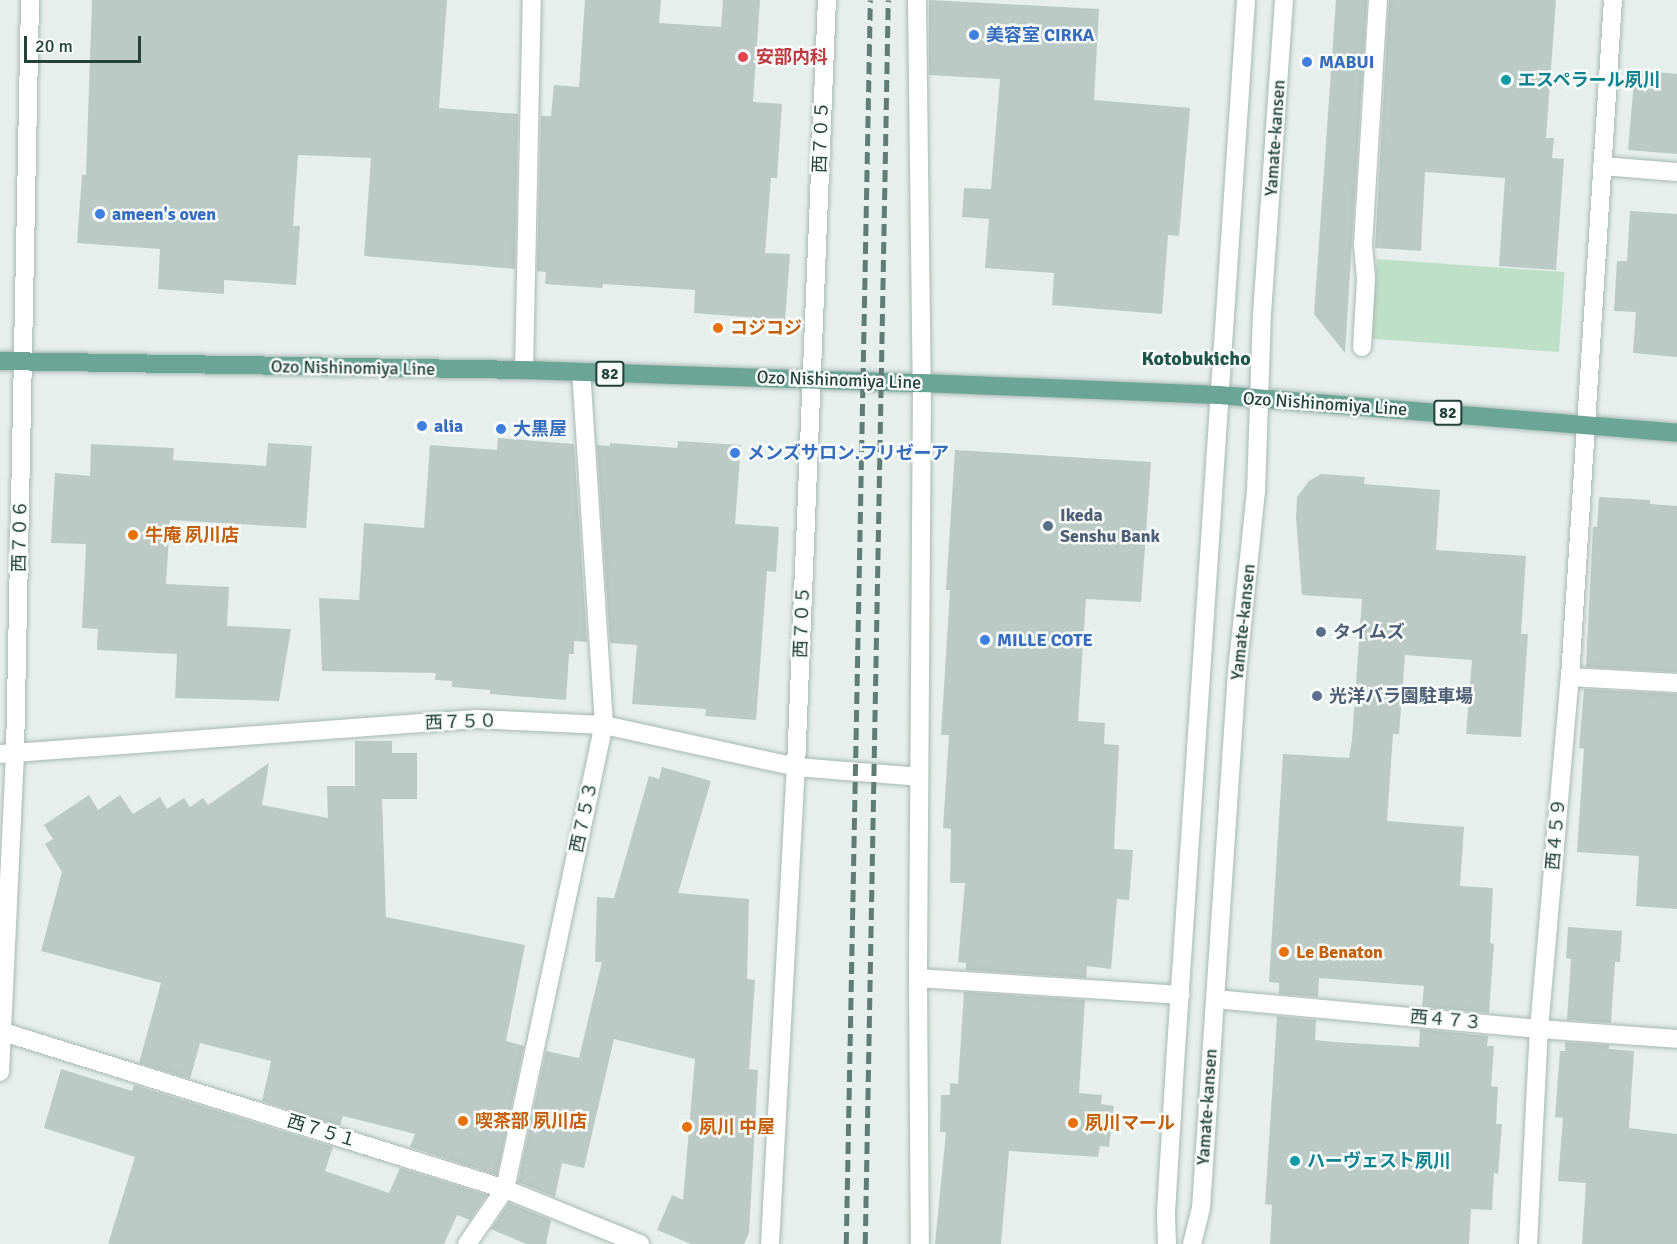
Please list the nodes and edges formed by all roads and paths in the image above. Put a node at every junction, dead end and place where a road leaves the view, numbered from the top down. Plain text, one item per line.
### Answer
1 (30, 0) edge
2 (532, 0) edge
3 (827, 0) edge
4 (917, 0) edge
5 (1246, 0) edge
6 (1284, 0) edge
7 (1378, 0) edge
8 (1613, 0) edge
9 (1602, 166) junction
10 (1677, 172) edge
11 (1362, 347) dead end
12 (0, 361) edge
13 (24, 362) junction
14 (524, 370) junction
15 (581, 373) junction
16 (811, 379) junction
17 (922, 383) junction
18 (1219, 395) junction
19 (1259, 399) junction
20 (1586, 425) junction
21 (1677, 433) edge
22 (1570, 678) junction
23 (1677, 683) edge
24 (604, 725) junction
25 (8, 755) edge
26 (796, 767) junction
27 (919, 777) junction
28 (918, 978) junction
29 (1180, 995) junction
30 (1215, 999) junction
31 (1539, 1029) junction
32 (2, 1031) edge
33 (1677, 1039) edge
34 (0, 1072) edge
35 (505, 1189) junction
36 (467, 1244) edge
37 (640, 1244) edge
38 (770, 1244) edge
39 (920, 1244) edge
40 (1167, 1244) edge
41 (1192, 1244) edge
42 (1528, 1244) edge

1 - 13 street, 西７０６
2 - 14 street
3 - 16 street, 西７０５
4 - 17 street
5 - 18 street, Yamate-kansen
6 - 19 street, Yamate-kansen
7 - 11 street
8 - 9 street, 西４５９
9 - 10 street
9 - 20 street, 西４５９
12 - 13 main road, Ozo Nishinomiya Line / 82
13 - 14 main road, Ozo Nishinomiya Line / 82
13 - 25 street, 西７０６
14 - 15 main road, Ozo Nishinomiya Line / 82
15 - 16 main road, Ozo Nishinomiya Line / 82
15 - 24 street, 西７５３
16 - 17 main road, Ozo Nishinomiya Line / 82
16 - 26 street, 西７０５
17 - 18 main road, Ozo Nishinomiya Line / 82
17 - 27 street
18 - 19 main road, Ozo Nishinomiya Line / 82
18 - 29 street, Yamate-kansen
19 - 20 main road, Ozo Nishinomiya Line / 82
19 - 30 street, Yamate-kansen
20 - 21 main road, Ozo Nishinomiya Line / 82
20 - 22 street, 西４５９
22 - 23 street
22 - 31 street, 西４５９
24 - 25 street, 西７５０
24 - 26 street, 西７５０
24 - 35 street, 西７５３
25 - 32 street, 西７０６
26 - 27 street, 西７５０
26 - 38 street, 西７０５
27 - 28 street
28 - 29 street
28 - 39 street
29 - 40 street, Yamate-kansen
30 - 31 street, 西４７３
30 - 41 street, Yamate-kansen
31 - 33 street, 西４７３
31 - 42 street, 西４５９
32 - 34 street, 西７０６
32 - 35 street, 西７５１
35 - 36 street, 西７５３
35 - 37 street, 西７５１

